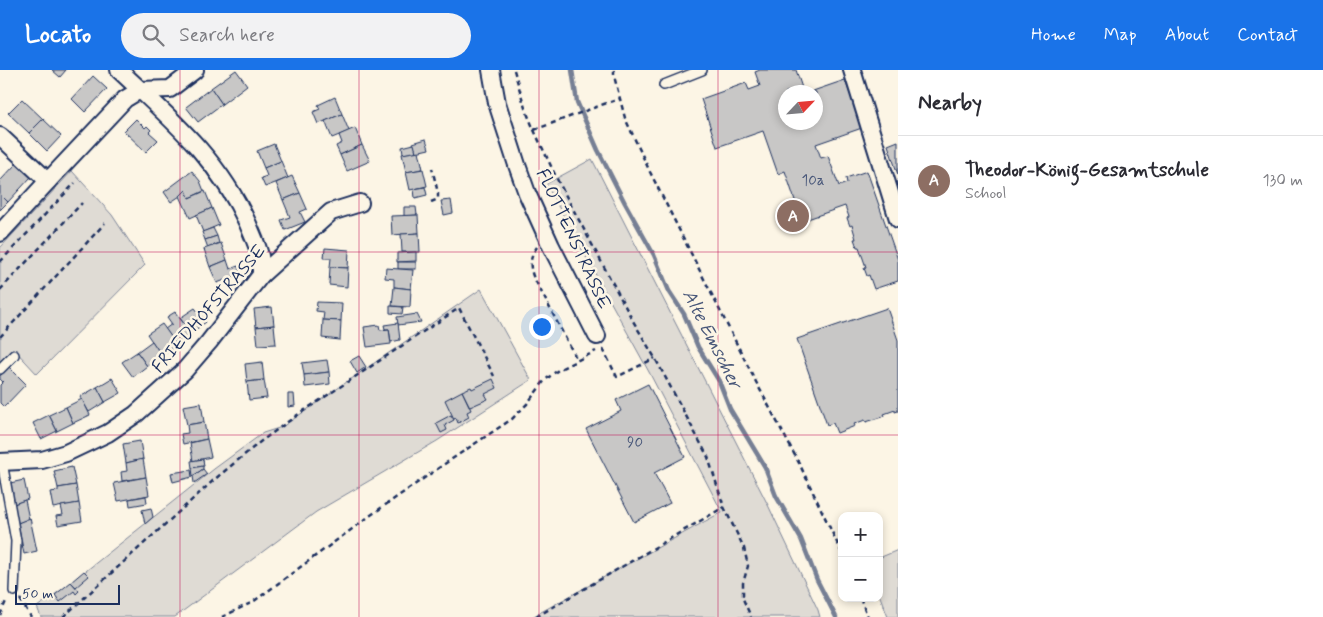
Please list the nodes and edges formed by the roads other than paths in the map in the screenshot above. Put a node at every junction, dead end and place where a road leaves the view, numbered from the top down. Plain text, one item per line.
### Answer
1 (119, 70) edge
2 (195, 70) edge
3 (491, 70) edge
4 (702, 70) edge
5 (852, 70) edge
6 (664, 85) dead end
7 (140, 90) junction
8 (0, 136) edge
9 (48, 181) junction
10 (360, 203) dead end
11 (898, 220) edge
12 (0, 233) edge
13 (261, 275) junction
14 (597, 336) dead end
15 (14, 355) dead end
16 (0, 369) edge
17 (1, 462) edge
18 (14, 591) road end

1 - 7 street
2 - 7 street
3 - 14 street, FLOTTENSTRASSE
4 - 6 lane
5 - 11 street
7 - 9 street
7 - 13 street
8 - 9 street
9 - 12 street
10 - 13 street, FRIEDHOFSTRASSE
13 - 17 street, FRIEDHOFSTRASSE
15 - 16 lane
17 - 18 lane

